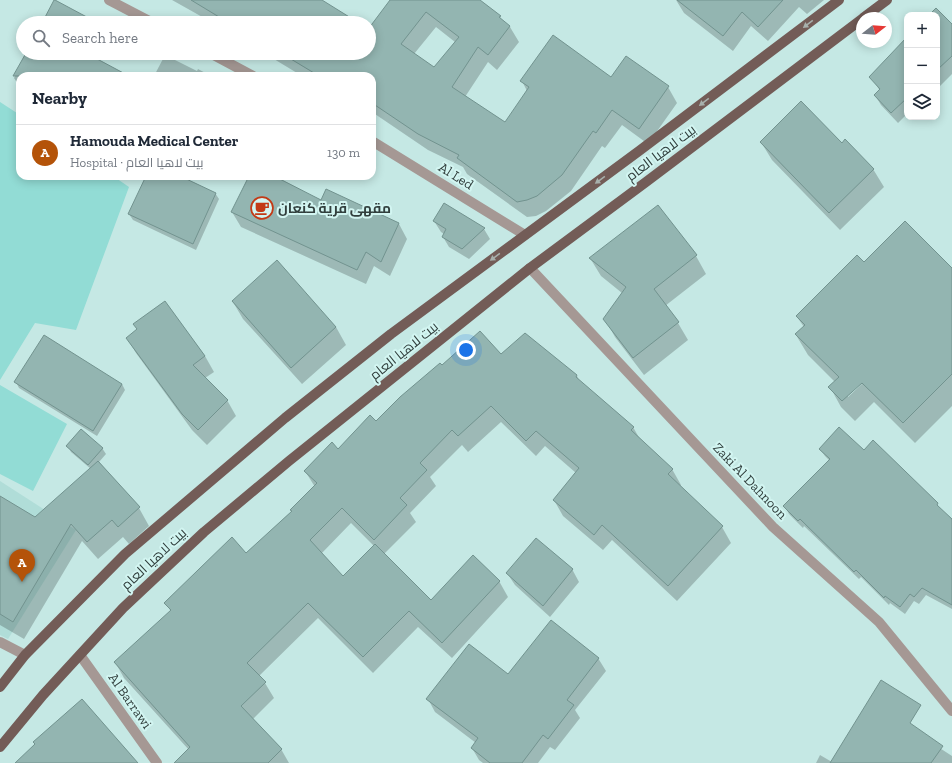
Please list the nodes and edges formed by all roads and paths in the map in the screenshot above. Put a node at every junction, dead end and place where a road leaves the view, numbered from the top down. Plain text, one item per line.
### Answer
1 (109, 0) edge
2 (839, 0) edge
3 (887, 0) edge
4 (870, 12) edge
5 (140, 16) edge
6 (856, 23) edge
7 (223, 60) edge
8 (246, 72) edge
9 (376, 143) edge
10 (525, 235) junction
11 (530, 268) junction
12 (0, 642) edge
13 (80, 655) junction
14 (25, 656) junction
15 (0, 687) edge
16 (952, 711) edge
17 (0, 747) edge
18 (157, 763) edge

1 - 5 street
2 -> 10 main road, بيت لاهيا العام
3 - 4 main road, بيت لاهيا العام
6 - 11 main road, بيت لاهيا العام
7 - 8 street
9 - 10 street, Al Led
10 -> 14 main road, بيت لاهيا العام
11 - 13 main road, بيت لاهيا العام
11 - 16 street, Zaki Al Dahnoon
12 - 14 street
13 - 17 main road, بيت لاهيا العام
13 - 18 street, Al Barrawi
14 - 15 main road, بيت لاهيا العام

